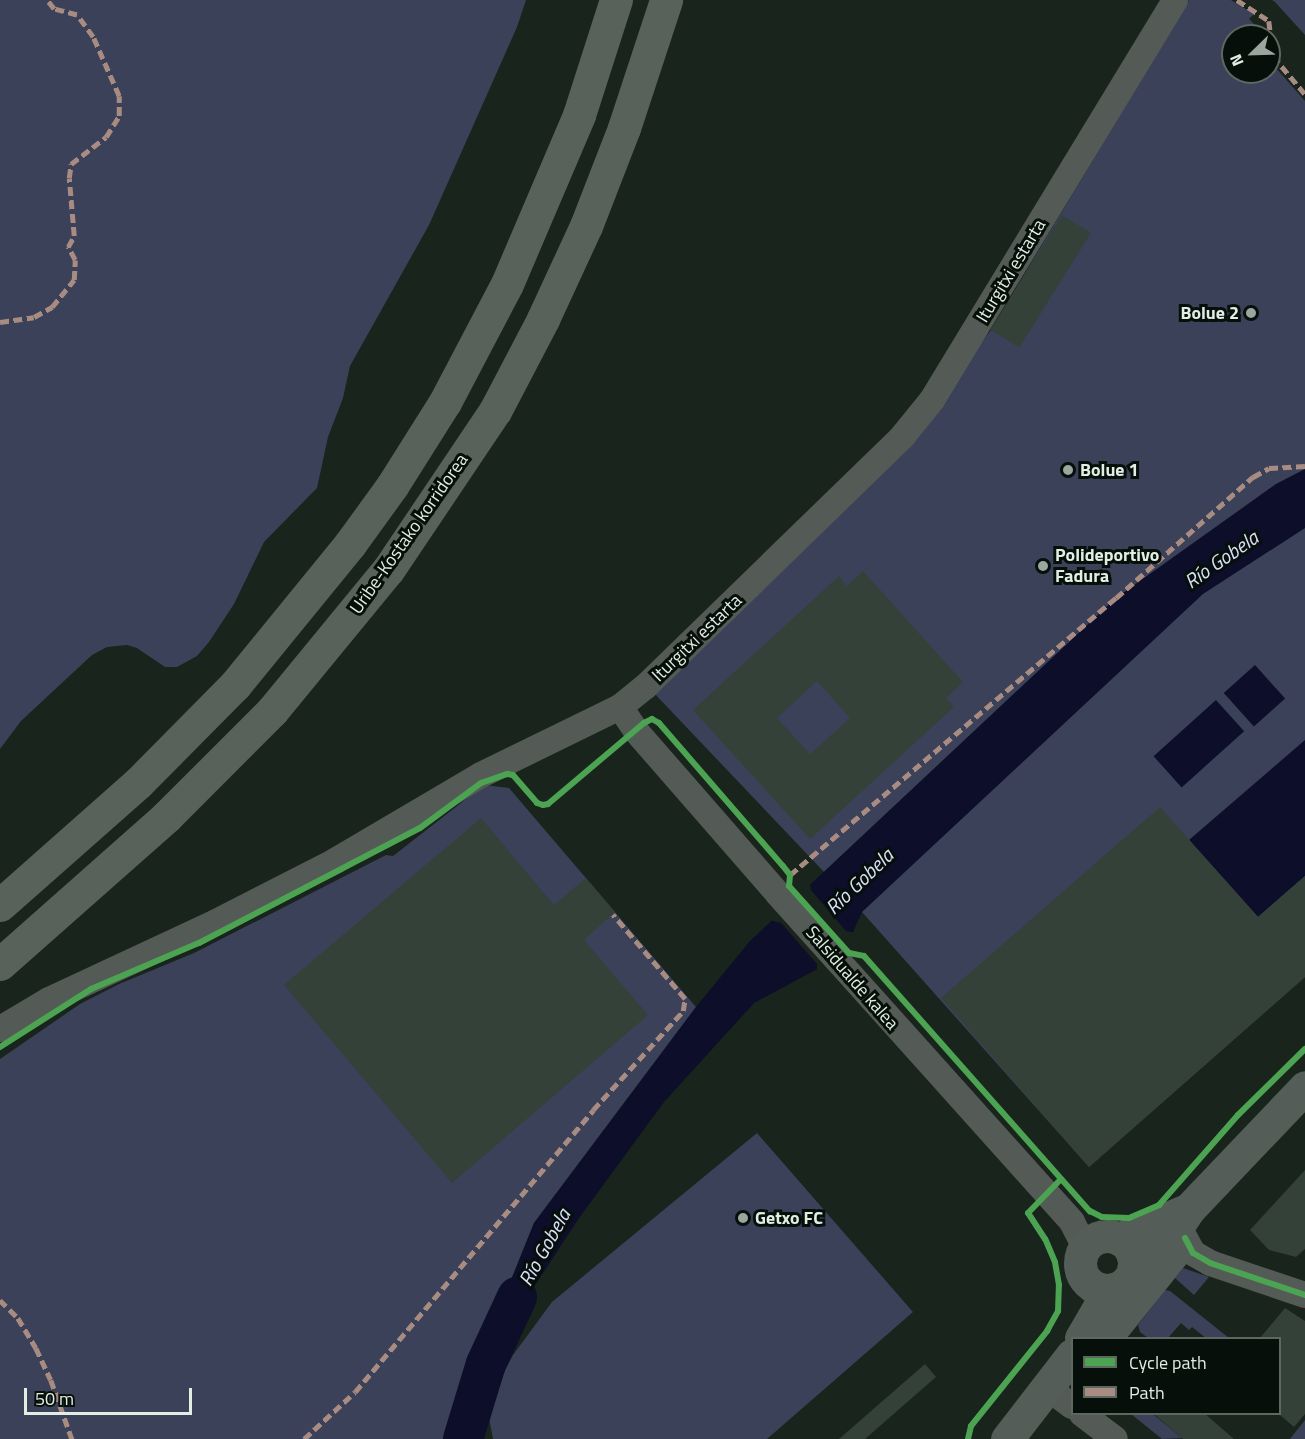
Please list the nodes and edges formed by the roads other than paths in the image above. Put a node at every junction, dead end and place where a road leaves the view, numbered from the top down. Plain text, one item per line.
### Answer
1 (616, 0) edge
2 (666, 0) edge
3 (1175, 0) edge
4 (620, 707) junction
5 (0, 905) edge
6 (0, 964) edge
7 (0, 1029) edge
8 (1305, 1087) edge
9 (1192, 1215) junction
10 (1127, 1251) junction
11 (1093, 1272) junction
12 (1305, 1295) edge
13 (1092, 1333) edge
14 (1071, 1359) edge
15 (1064, 1389) edge
16 (1085, 1415) edge
17 (1007, 1439) edge
18 (1115, 1439) edge

1 - 5 highway
2 - 6 highway, Uribe-Kostako korridorea
3 - 4 street, Iturgitxi estarta
4 - 7 street, Iturgitxi estarta
4 - 11 street, Salsidualde kalea
8 - 9 street
9 - 10 street
9 - 12 street
9 - 13 street
10 - 11 street
10 - 11 street
11 - 13 street
14 - 15 street
15 - 17 street
16 - 18 street

